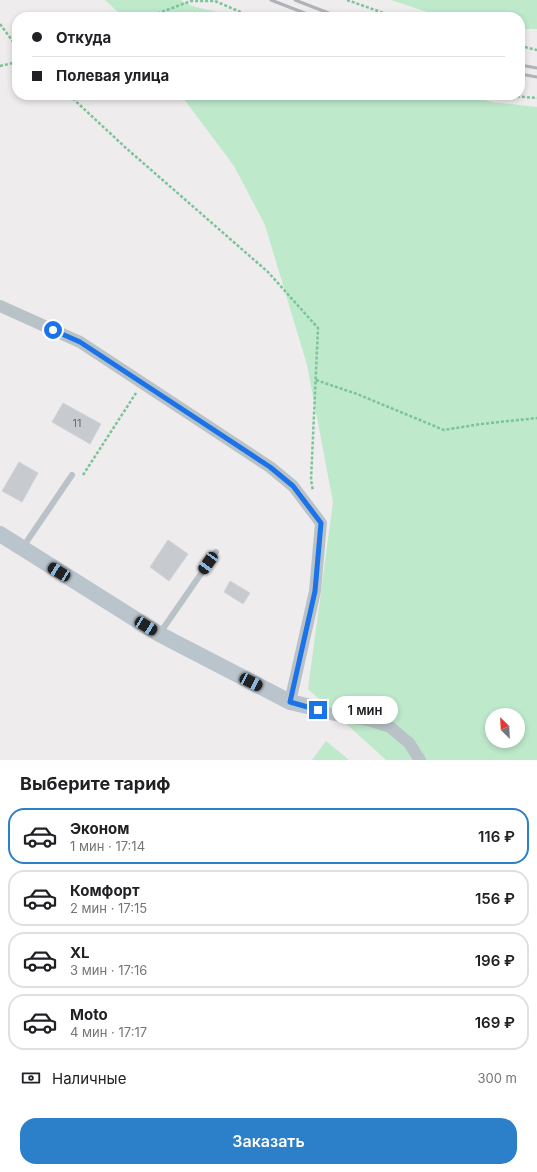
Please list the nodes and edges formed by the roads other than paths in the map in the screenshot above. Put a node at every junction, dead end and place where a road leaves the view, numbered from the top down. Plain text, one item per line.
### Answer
1 (0, 306) edge
2 (72, 475) dead end
3 (0, 534) edge
4 (22, 549) junction
5 (216, 552) dead end
6 (159, 634) junction
7 (290, 702) junction
8 (307, 706) joint
9 (420, 760) edge

1 - 7 street
2 - 4 lane
3 - 4 street
4 - 6 street
5 - 6 lane
6 - 7 street
7 - 8 street
8 - 9 street

